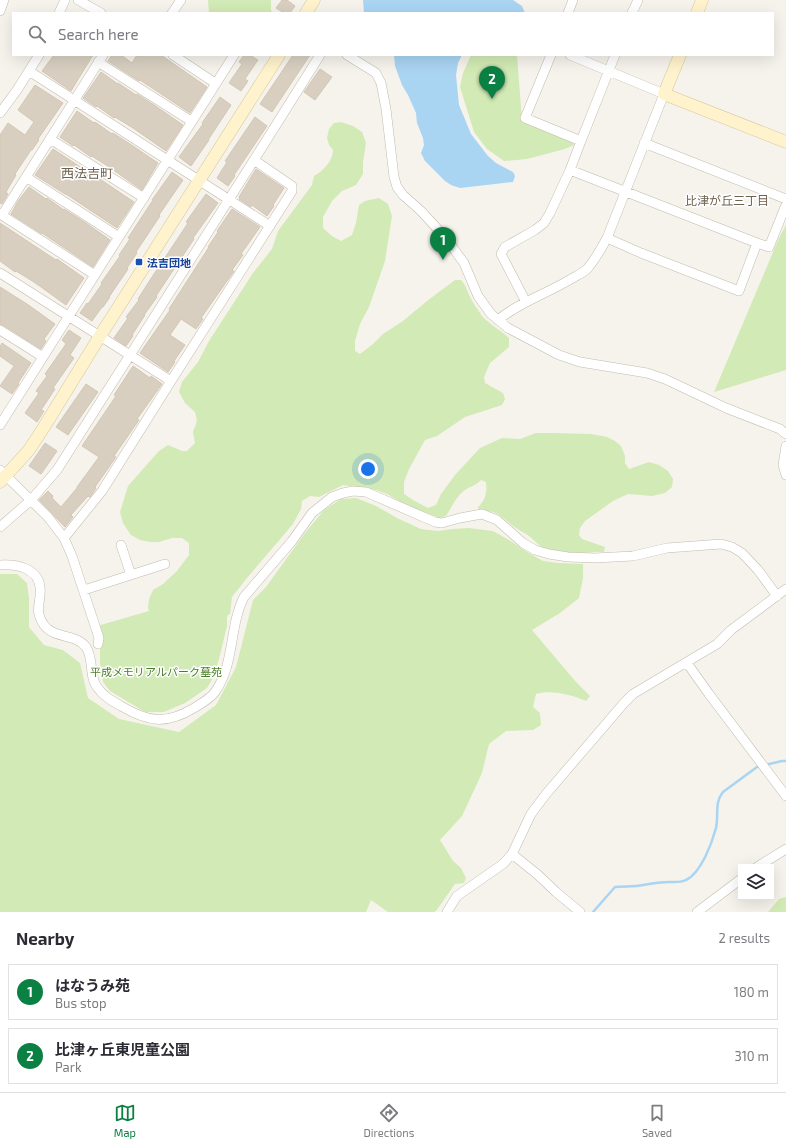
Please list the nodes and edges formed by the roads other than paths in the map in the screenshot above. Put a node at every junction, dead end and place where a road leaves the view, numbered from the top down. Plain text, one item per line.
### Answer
1 (65, 0) edge
2 (78, 0) edge
3 (180, 0) edge
4 (314, 0) edge
5 (573, 0) edge
6 (638, 0) edge
7 (702, 0) edge
8 (59, 12) edge
9 (99, 12) edge
10 (173, 12) edge
11 (307, 12) edge
12 (568, 12) edge
13 (632, 12) edge
14 (696, 12) edge
15 (38, 56) edge
16 (174, 56) edge
17 (233, 56) edge
18 (278, 56) edge
19 (319, 56) edge
20 (349, 56) edge
21 (551, 56) edge
22 (572, 56) edge
23 (616, 56) edge
24 (680, 56) edge
25 (101, 59) edge
26 (609, 71) junction
27 (29, 72) junction
28 (215, 83) junction
29 (664, 94) junction
30 (74, 100) junction
31 (0, 113) edge
32 (191, 121) junction
33 (50, 139) junction
34 (580, 141) junction
35 (786, 142) edge
36 (644, 143) junction
37 (168, 160) junction
38 (254, 160) junction
39 (570, 170) junction
40 (26, 177) junction
41 (200, 180) junction
42 (626, 191) junction
43 (144, 198) junction
44 (229, 199) junction
45 (786, 199) edge
46 (786, 205) edge
47 (1, 215) edge
48 (270, 226) junction
49 (119, 237) junction
50 (607, 238) junction
51 (757, 243) junction
52 (0, 273) edge
53 (95, 275) junction
54 (526, 302) junction
55 (69, 316) junction
56 (498, 320) junction
57 (0, 330) edge
58 (100, 336) junction
59 (131, 355) junction
60 (43, 357) junction
61 (171, 381) junction
62 (0, 425) edge
63 (786, 434) edge
64 (786, 446) edge
65 (786, 475) edge
66 (2, 476) edge
67 (31, 500) junction
68 (0, 526) edge
69 (64, 538) junction
70 (121, 545) dead end
71 (165, 564) dead end
72 (0, 565) edge
73 (131, 575) junction
74 (786, 589) edge
75 (84, 590) junction
76 (777, 596) junction
77 (98, 644) dead end
78 (687, 662) junction
79 (786, 796) edge
80 (786, 849) edge
81 (512, 854) junction
82 (762, 864) edge
83 (738, 881) edge
84 (447, 912) edge
85 (580, 912) edge
86 (697, 912) edge

1 - 8 street
2 - 9 street
3 - 10 street
4 - 11 street
5 - 12 street
6 - 13 street
7 - 14 street
15 - 27 street
16 - 28 street
17 - 28 street
18 - 41 street
19 - 38 street
20 - 56 street
21 - 34 street
22 - 26 street
23 - 26 street
24 - 29 street
25 - 30 street
25 - 32 street
26 - 29 street
26 - 34 street
27 - 30 street
27 - 31 street
28 - 32 street
29 - 35 street
29 - 36 street
30 - 33 street
30 - 37 street
32 - 37 street
33 - 40 street
33 - 43 street
34 - 39 street
36 - 42 street
36 - 45 street
37 - 41 street
37 - 43 street
38 - 44 street
38 - 48 street
39 - 42 street
39 - 54 street
40 - 47 street
40 - 49 street
41 - 44 street
41 - 58 street
42 - 50 street
42 - 51 street
43 - 49 street
44 - 48 street
44 - 59 street
46 - 51 street
47 - 53 street
48 - 61 street
49 - 53 street
50 - 51 street
50 - 54 street
52 - 55 street
53 - 55 street
54 - 56 street
55 - 58 street
55 - 60 street
56 - 63 street
57 - 60 street
58 - 59 street
58 - 66 street
59 - 61 street
59 - 67 street
60 - 62 street
61 - 69 street
64 - 65 street
66 - 67 street
67 - 68 street
67 - 69 street
69 - 75 street
70 - 73 street
71 - 73 street
72 - 76 street
73 - 75 street
74 - 76 street
75 - 77 street
76 - 78 street
78 - 79 street
78 - 81 street
80 - 82 street
81 - 84 street
81 - 85 street
83 - 86 street

